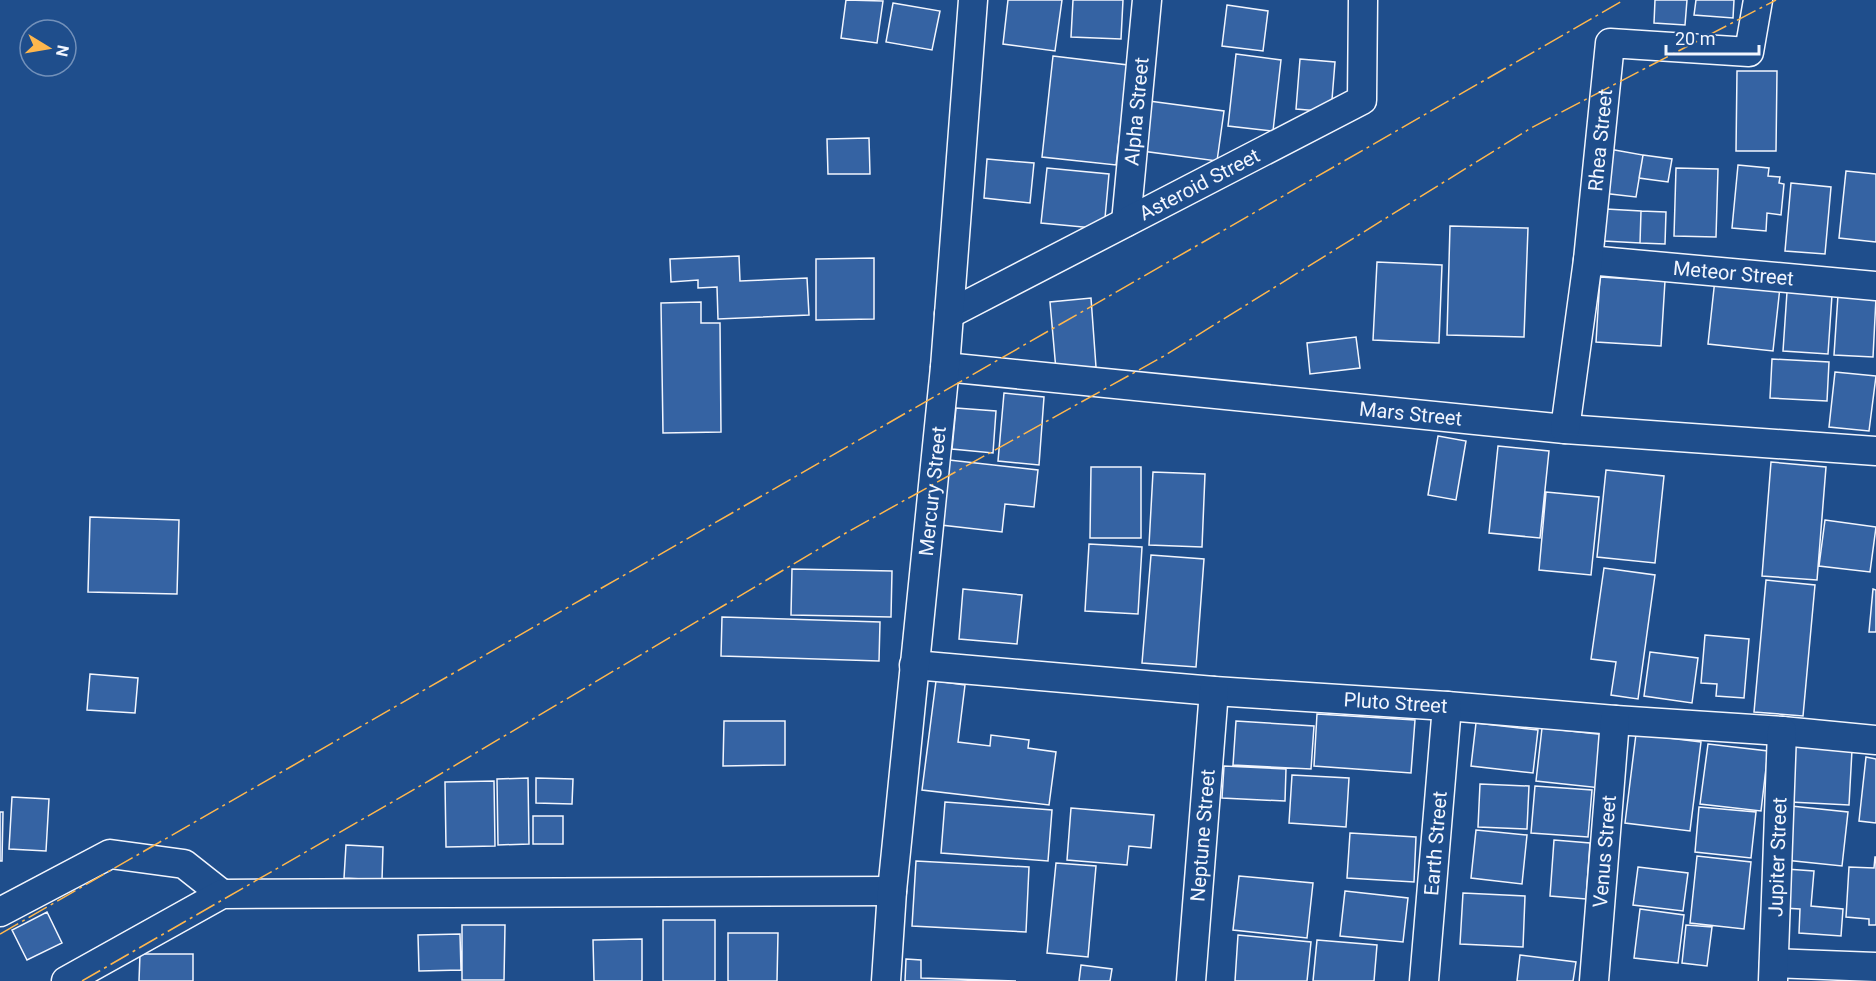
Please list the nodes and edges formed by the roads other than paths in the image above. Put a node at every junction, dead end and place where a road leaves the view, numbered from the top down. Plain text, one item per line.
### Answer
1 (973, 0) edge
2 (1147, 0) edge
3 (1363, 0) edge
4 (1758, 0) edge
5 (1126, 222) junction
6 (1588, 260) junction
7 (1876, 286) edge
8 (949, 314) junction
9 (945, 367) junction
10 (1565, 429) junction
11 (1876, 451) edge
12 (914, 665) junction
13 (1214, 691) junction
14 (1447, 706) junction
15 (1615, 720) junction
16 (1782, 731) junction
17 (1876, 740) edge
18 (892, 891) junction
19 (222, 894) junction
20 (0, 912) edge
21 (1876, 967) edge
22 (1774, 972) edge
23 (66, 981) edge
24 (886, 981) edge
25 (1191, 981) edge
26 (1424, 981) edge
27 (1594, 981) edge

1 - 8 street, Mercury Street
2 - 5 street, Alpha Street
3 - 5 street, Asteroid Street
4 - 6 street, Rhea Street
5 - 8 street, Asteroid Street
6 - 7 street, Meteor Street
6 - 10 street, Rhea Street
8 - 9 street, Mercury Street
9 - 10 street, Mars Street
9 - 12 street, Mercury Street
10 - 11 street, Mars Street
12 - 13 street, Pluto Street
12 - 18 street, Mercury Street
13 - 14 street, Pluto Street
13 - 25 street, Neptune Street
14 - 15 street, Pluto Street
14 - 26 street, Earth Street
15 - 16 street, Pluto Street
15 - 27 street, Venus Street
16 - 17 street, Pluto Street
16 - 22 street, Jupiter Street
18 - 19 street
18 - 24 street, Mercury Street
19 - 20 street
19 - 23 street
21 - 22 street

